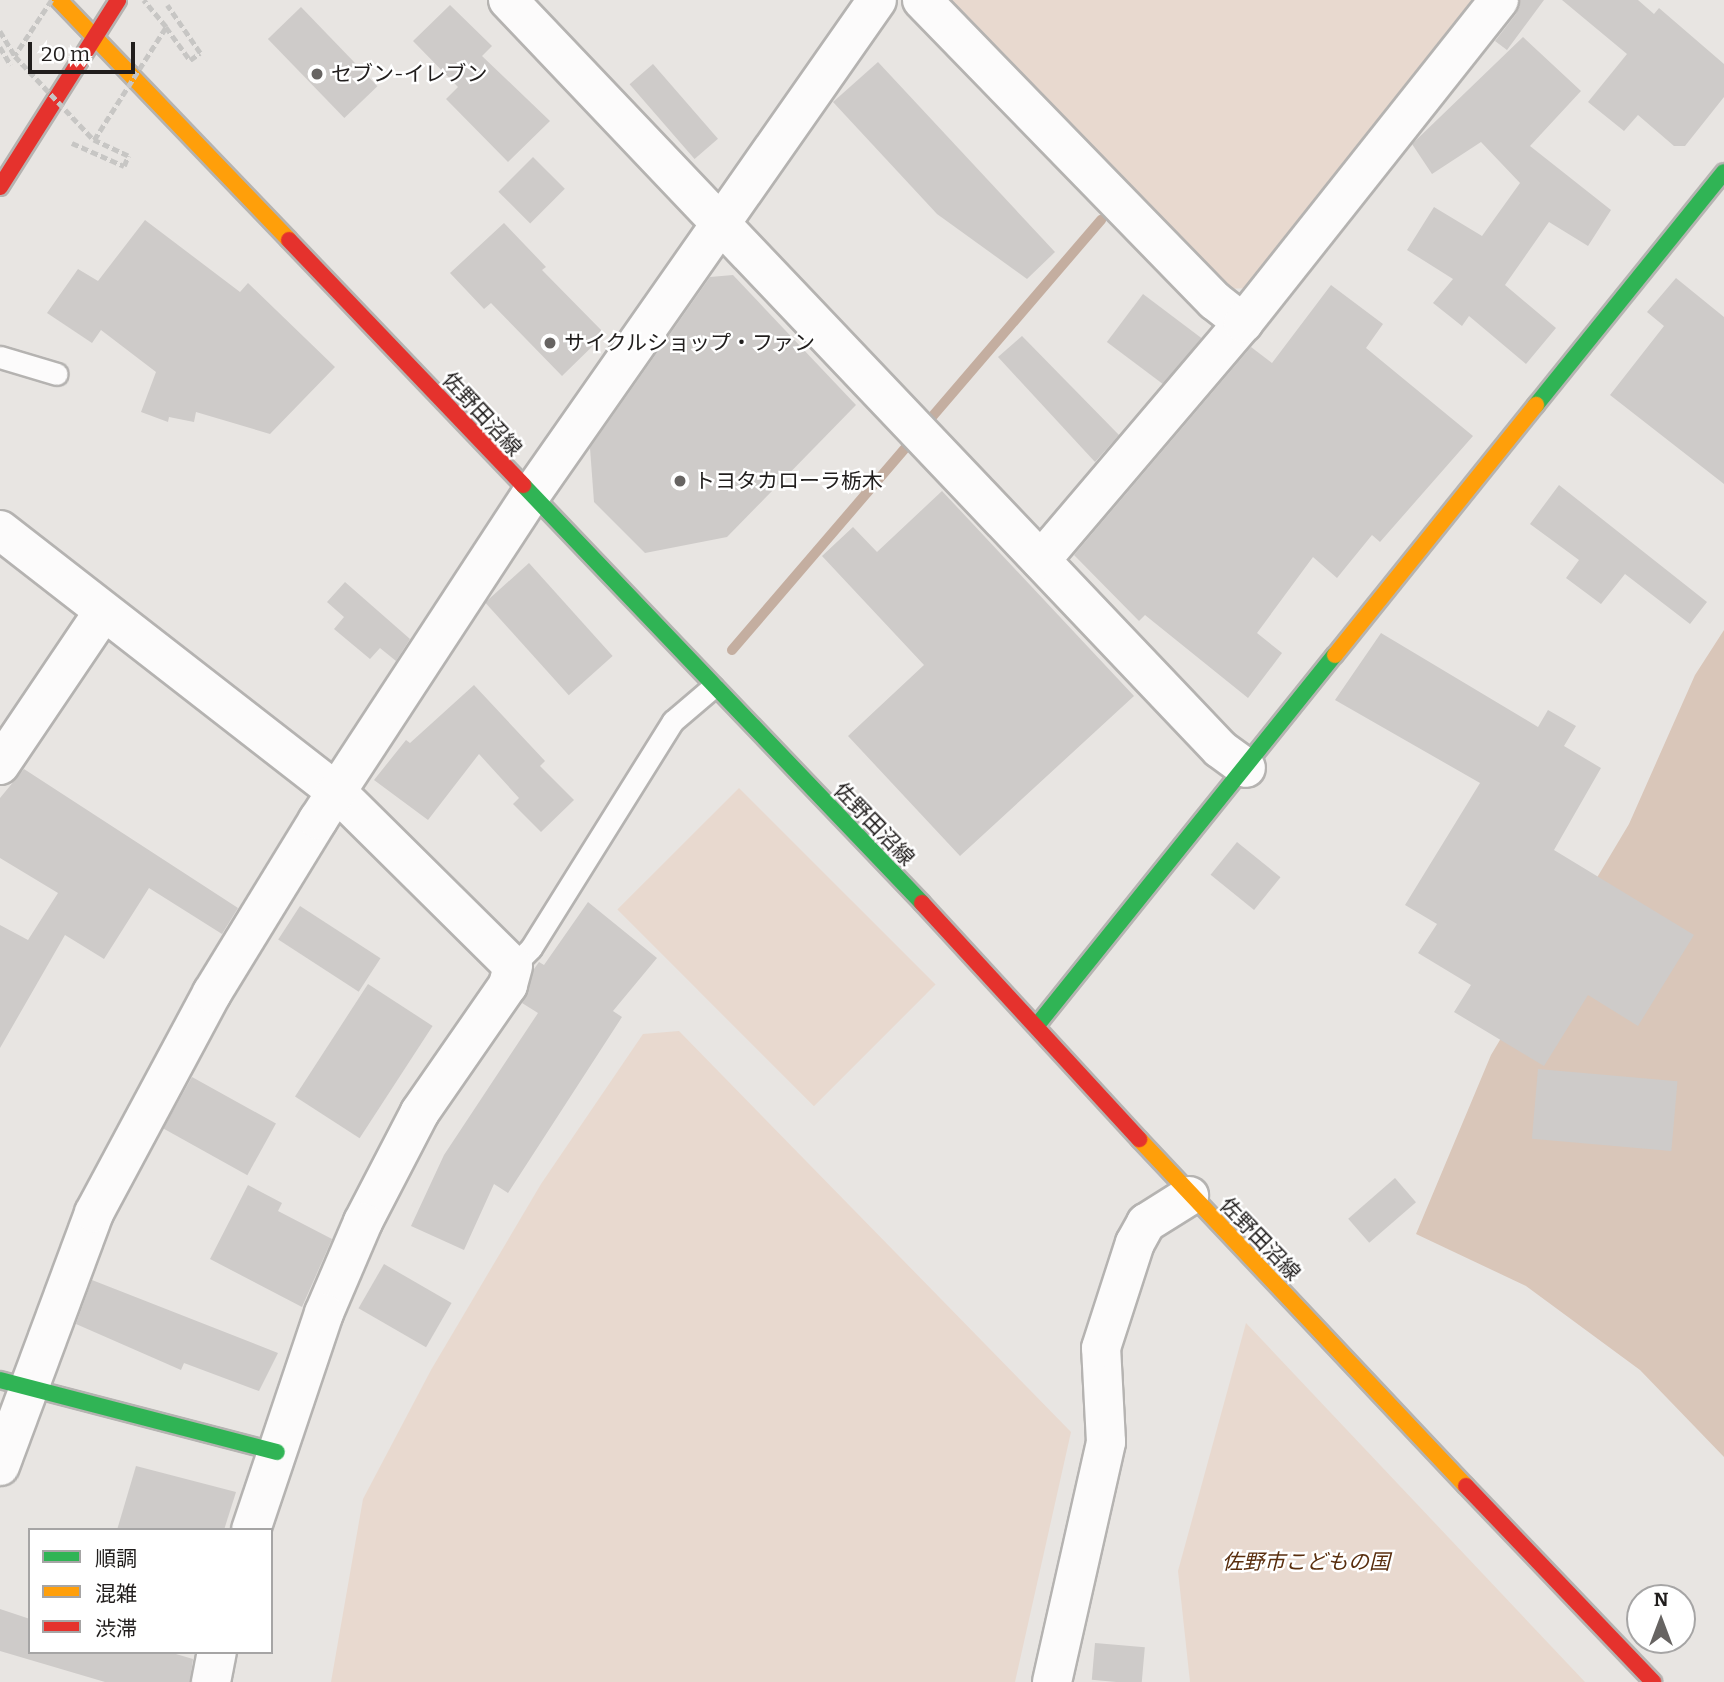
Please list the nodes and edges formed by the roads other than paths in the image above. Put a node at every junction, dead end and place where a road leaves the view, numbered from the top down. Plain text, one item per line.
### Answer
1 (59, 0) edge
2 (118, 0) edge
3 (508, 0) edge
4 (877, 0) edge
5 (922, 0) edge
6 (1499, 0) edge
7 (94, 35) junction
8 (1724, 172) edge
9 (0, 187) edge
10 (716, 224) junction
11 (1243, 323) junction
12 (0, 357) edge
13 (57, 374) dead end
14 (530, 496) junction
15 (0, 530) edge
16 (1041, 561) junction
17 (103, 614) junction
18 (713, 687) junction
19 (0, 765) edge
20 (1246, 768) junction
21 (337, 792) junction
22 (513, 966) junction
23 (1038, 1024) junction
24 (1189, 1196) junction
25 (13, 1384) edge
26 (277, 1452) junction
27 (0, 1466) edge
28 (252, 1528) edge
29 (217, 1654) edge
30 (211, 1682) edge
31 (1052, 1682) edge
32 (1653, 1682) edge

1 - 7 main road, 佐野田沼線
2 - 7 main road
3 - 10 street
4 - 10 street
5 - 11 street
6 - 11 street
7 - 9 main road
7 - 14 main road, 佐野田沼線
8 - 20 main road
10 - 14 street
10 - 16 street
11 - 16 street
12 - 13 lane
14 - 18 main road, 佐野田沼線
14 - 21 street
15 - 17 street
16 - 20 street
17 - 19 street
17 - 21 street
18 - 22 lane
18 - 23 main road, 佐野田沼線
20 - 23 main road
21 - 22 street
21 - 25 street
22 - 26 street
23 - 24 main road, 佐野田沼線
24 - 31 street
24 - 32 main road, 佐野田沼線
25 - 26 main road
25 - 27 street
26 - 28 street
29 - 30 street

